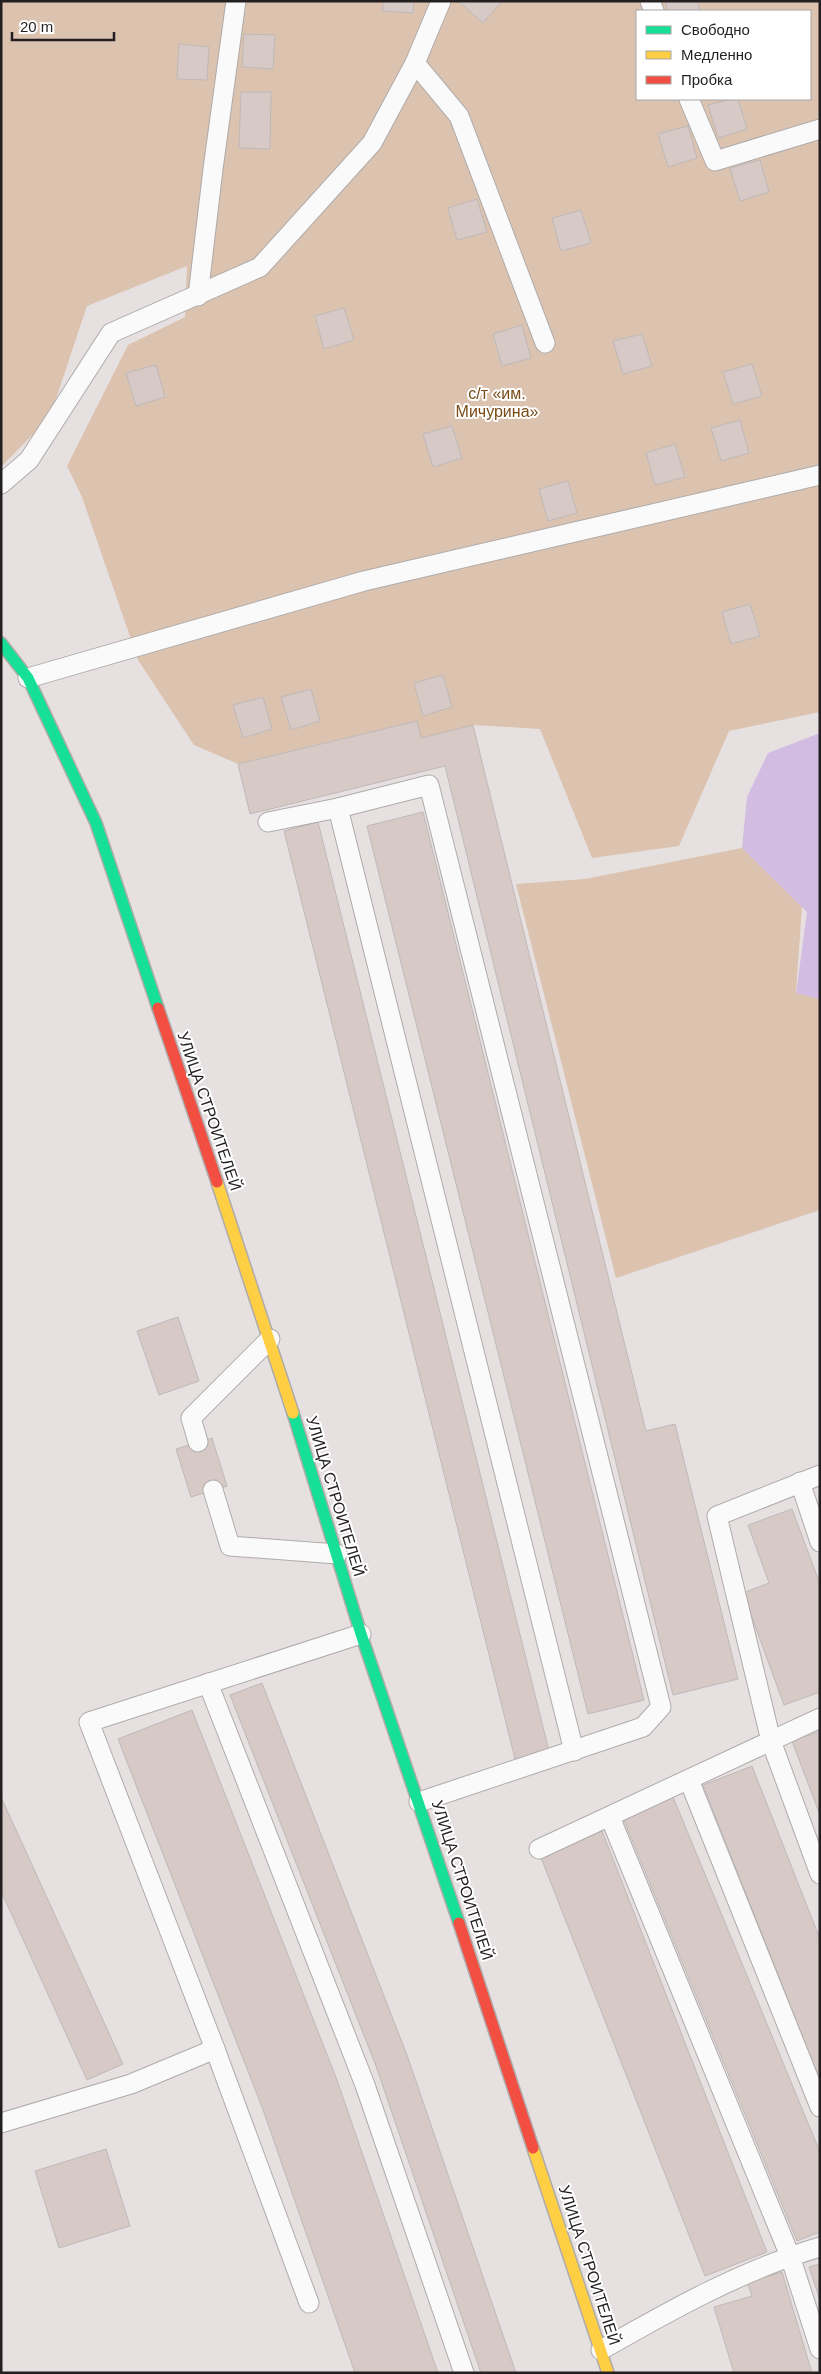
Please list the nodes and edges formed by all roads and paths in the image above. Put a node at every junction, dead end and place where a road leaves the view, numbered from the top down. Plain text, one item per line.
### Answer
1 (236, 1) edge
2 (441, 1) edge
3 (415, 63) junction
4 (690, 100) edge
5 (820, 129) edge
6 (198, 296) junction
7 (545, 343) dead end
8 (820, 475) edge
9 (1, 484) edge
10 (1, 643) edge
11 (28, 678) junction
12 (338, 808) junction
13 (268, 822) dead end
14 (270, 1339) junction
15 (198, 1442) dead end
16 (820, 1475) edge
17 (800, 1482) junction
18 (213, 1490) dead end
19 (820, 1542) edge
20 (337, 1554) junction
21 (361, 1634) junction
22 (208, 1682) junction
23 (820, 1718) edge
24 (770, 1742) junction
25 (574, 1751) junction
26 (689, 1780) junction
27 (420, 1802) junction
28 (610, 1817) junction
29 (540, 1849) dead end
30 (820, 1874) edge
31 (215, 2050) junction
32 (820, 2107) edge
33 (1, 2123) edge
34 (820, 2247) edge
35 (790, 2256) junction
36 (309, 2302) dead end
37 (820, 2349) edge
38 (601, 2350) junction
39 (464, 2373) edge
40 (608, 2373) edge

1 - 6 lane
2 - 3 lane
3 - 6 lane
3 - 7 lane
4 - 5 lane
6 - 9 lane
8 - 11 lane
10 - 11 main road, УЛИЦА СТРОИТЕЛЕЙ
11 - 14 main road, УЛИЦА СТРОИТЕЛЕЙ
12 - 13 lane
12 - 25 lane
12 - 25 lane
14 - 15 lane
14 - 20 main road, УЛИЦА СТРОИТЕЛЕЙ
16 - 17 lane
17 - 19 lane
17 - 24 lane
18 - 20 lane
20 - 21 main road, УЛИЦА СТРОИТЕЛЕЙ
21 - 22 lane
21 - 27 main road, УЛИЦА СТРОИТЕЛЕЙ
22 - 31 lane
22 - 39 lane
23 - 24 lane
24 - 26 lane
24 - 30 lane
25 - 27 lane
26 - 28 lane
26 - 32 lane
27 - 38 main road, УЛИЦА СТРОИТЕЛЕЙ
28 - 29 lane
28 - 35 lane
31 - 33 lane
31 - 36 lane
34 - 35 lane
35 - 37 lane
35 - 38 lane
38 - 40 main road, УЛИЦА СТРОИТЕЛЕЙ

